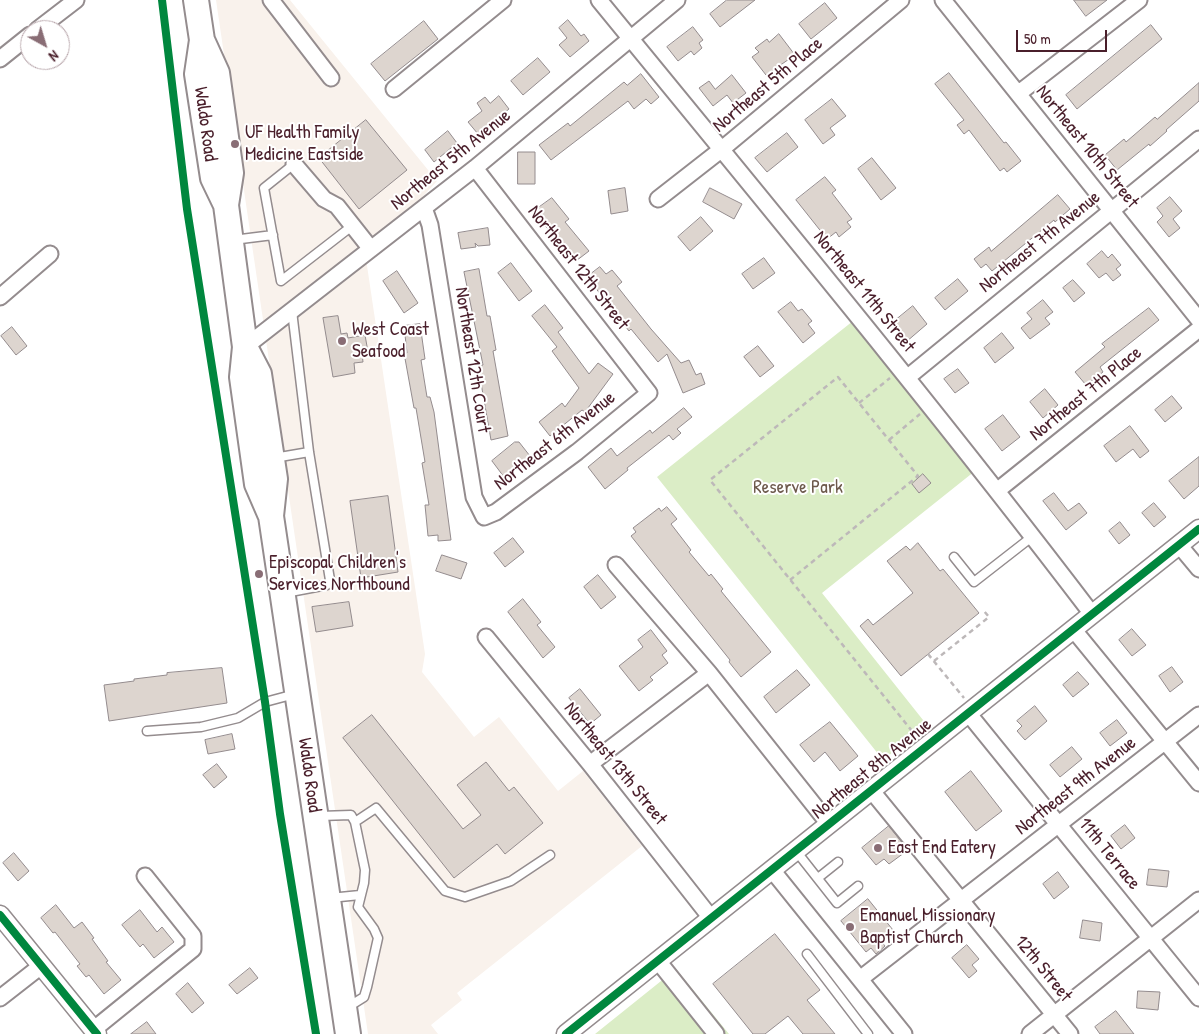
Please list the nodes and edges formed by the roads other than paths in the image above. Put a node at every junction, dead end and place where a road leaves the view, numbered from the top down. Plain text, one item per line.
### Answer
1 (76, 0) edge
2 (196, 0) edge
3 (271, 0) edge
4 (503, 0) edge
5 (599, 0) edge
6 (678, 0) edge
7 (901, 0) edge
8 (944, 0) edge
9 (1139, 0) edge
10 (50, 20) edge
11 (630, 38) junction
12 (20, 44) edge
13 (0, 59) edge
14 (331, 78) dead end
15 (394, 88) dead end
16 (1019, 93) junction
17 (1199, 139) edge
18 (722, 149) junction
19 (294, 164) joint
20 (475, 168) junction
21 (658, 199) dead end
22 (424, 208) junction
23 (1112, 209) junction
24 (352, 226) junction
25 (273, 235) junction
26 (231, 240) junction
27 (371, 249) junction
28 (50, 254) dead end
29 (0, 297) edge
30 (292, 311) junction
31 (1199, 320) edge
32 (1199, 329) edge
33 (246, 347) junction
34 (908, 377) junction
35 (649, 393) joint
36 (309, 452) junction
37 (272, 458) junction
38 (998, 490) junction
39 (271, 516) junction
40 (484, 517) joint
41 (1199, 529) edge
42 (1033, 536) junction
43 (1179, 545) junction
44 (954, 557) dead end
45 (616, 565) dead end
46 (1199, 569) edge
47 (282, 593) junction
48 (1092, 614) junction
49 (1073, 628) junction
50 (486, 637) dead end
51 (709, 673) junction
52 (297, 694) junction
53 (966, 706) junction
54 (1199, 715) edge
55 (147, 731) dead end
56 (1165, 741) junction
57 (590, 764) junction
58 (1199, 783) edge
59 (871, 790) junction
60 (315, 816) junction
61 (355, 822) junction
62 (829, 824) junction
63 (1058, 824) junction
64 (796, 850) junction
65 (550, 855) dead end
66 (838, 862) dead end
67 (772, 870) junction
68 (146, 876) dead end
69 (818, 878) junction
70 (858, 886) dead end
71 (360, 895) junction
72 (328, 898) junction
73 (1199, 900) edge
74 (962, 901) junction
75 (0, 915) edge
76 (711, 918) junction
77 (1152, 939) junction
78 (807, 954) dead end
79 (658, 961) junction
80 (41, 966) junction
81 (860, 979) junction
82 (0, 998) edge
83 (1199, 998) edge
84 (344, 1010) junction
85 (1055, 1015) junction
86 (95, 1032) edge
87 (348, 1034) edge
88 (566, 1034) edge
89 (716, 1034) edge
90 (868, 1034) edge
91 (904, 1034) edge
92 (1030, 1034) edge
93 (1070, 1034) edge

1 - 10 street
2 - 26 highway, Waldo Road
3 - 14 street
4 - 15 street
5 - 11 street, Northeast 11th Street
6 - 11 street, Northeast 5th Avenue
7 - 18 street, Northeast 5th Place
8 - 16 street, Northeast 10th Street
9 - 16 street
11 - 18 street, Northeast 11th Street
11 - 20 street, Northeast 5th Avenue
12 - 13 street
16 - 23 street, Northeast 10th Street
17 - 23 street, Northeast 7th Avenue
18 - 21 street, Northeast 5th Place
18 - 34 street, Northeast 11th Street
19 - 24 street
19 - 25 lane
20 - 22 street, Northeast 5th Avenue
20 - 35 street, Northeast 12th Street
22 - 27 street, Northeast 5th Avenue
22 - 40 street, Northeast 12th Court
23 - 31 street, Northeast 10th Street
23 - 34 street, Northeast 7th Avenue
24 - 25 lane
24 - 27 street
25 - 26 lane
26 - 33 highway, Waldo Road
27 - 30 street, Northeast 5th Avenue
28 - 29 street
30 - 33 street, Northeast 5th Avenue
30 - 36 lane
32 - 38 street, Northeast 7th Place
33 - 37 highway, Waldo Road
33 - 39 highway, Waldo Road
34 - 38 street, Northeast 11th Street
35 - 40 street, Northeast 6th Avenue
36 - 37 lane
36 - 47 lane
37 - 39 highway, Waldo Road
38 - 42 street, Northeast 11th Street
39 - 47 highway, Waldo Road
41 - 43 street, Northeast 8th Avenue
42 - 44 lane
42 - 48 street, Northeast 11th Street
43 - 46 street
43 - 48 street, Northeast 8th Avenue
45 - 51 street
47 - 52 highway, Waldo Road
48 - 49 street, Northeast 8th Avenue
49 - 53 street, Northeast 8th Avenue
49 - 56 street
50 - 57 street, Northeast 13th Street
51 - 57 street
51 - 62 street
52 - 55 lane
52 - 60 highway, Waldo Road
53 - 59 street, Northeast 8th Avenue
53 - 63 street, 11th Terrace
54 - 56 street, Northeast 9th Avenue
56 - 58 street
56 - 63 street, Northeast 9th Avenue
57 - 76 street, Northeast 13th Street
59 - 62 street, Northeast 8th Avenue
59 - 74 street, 12th Street
60 - 61 lane
60 - 72 highway, Waldo Road
61 - 65 lane
61 - 71 lane
62 - 64 street, Northeast 8th Avenue
63 - 74 street, Northeast 9th Avenue
63 - 77 street, 11th Terrace
64 - 67 street, Northeast 8th Avenue
64 - 69 lane
66 - 69 lane
67 - 76 street, Northeast 8th Avenue
67 - 81 street
68 - 86 street
69 - 70 lane
71 - 72 lane
71 - 84 lane
72 - 84 highway, Waldo Road
73 - 77 street
74 - 81 street, Northeast 9th Avenue
74 - 85 street, 12th Street
75 - 80 street
76 - 79 street, Northeast 8th Avenue
77 - 83 street, 11th Terrace
77 - 85 street
78 - 90 lane
79 - 88 street, Northeast 8th Avenue
79 - 89 street
80 - 82 street
80 - 86 street
81 - 91 street
84 - 87 highway, Waldo Road
85 - 92 street
85 - 93 street, 12th Street

